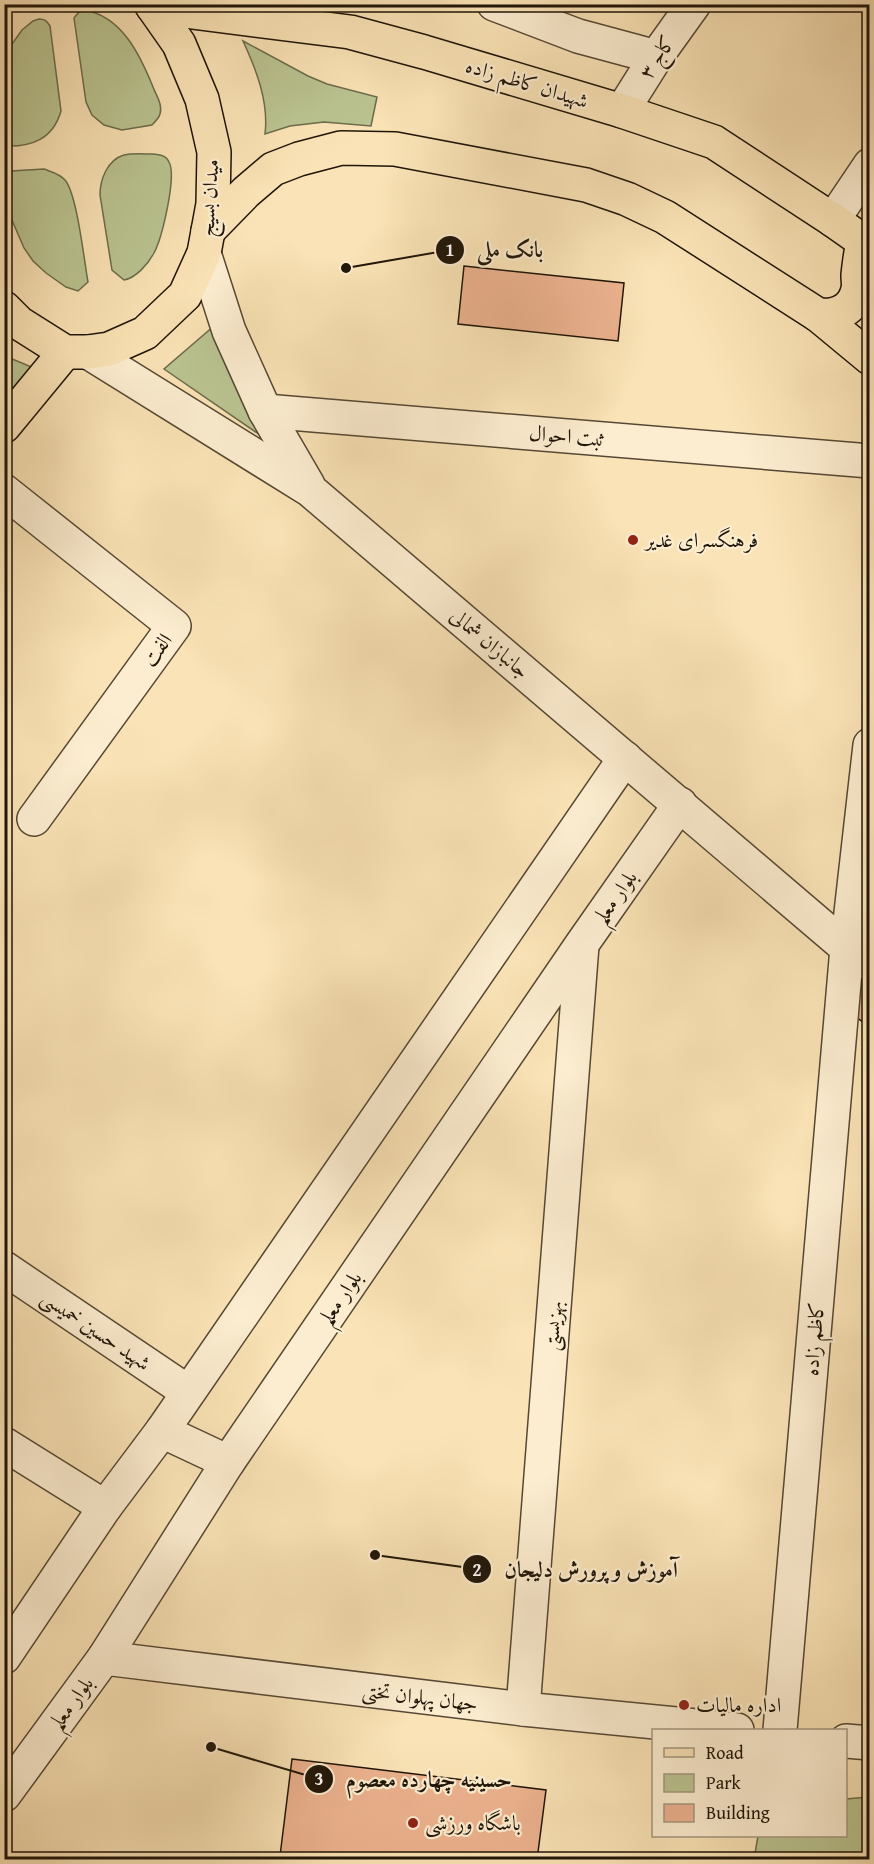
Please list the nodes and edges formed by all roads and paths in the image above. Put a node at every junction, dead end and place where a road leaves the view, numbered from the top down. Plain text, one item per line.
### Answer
1 (494, 4) edge
2 (694, 4) edge
3 (152, 6) edge
4 (656, 57) junction
5 (622, 111) junction
6 (870, 165) edge
7 (833, 220) junction
8 (206, 242) junction
9 (866, 244) edge
10 (4, 308) edge
11 (818, 315) junction
12 (76, 352) junction
13 (870, 358) edge
14 (265, 411) junction
15 (4, 426) edge
16 (870, 461) edge
17 (310, 490) junction
18 (4, 491) edge
19 (870, 745) edge
20 (625, 758) junction
21 (680, 804) junction
22 (34, 819) dead end
23 (582, 944) junction
24 (858, 956) edge
25 (4, 1268) edge
26 (188, 1392) junction
27 (162, 1431) junction
28 (4, 1444) edge
29 (228, 1462) junction
30 (105, 1507) junction
31 (4, 1658) edge
32 (104, 1658) junction
33 (523, 1709) junction
34 (718, 1729) edge
35 (780, 1729) edge
36 (847, 1741) edge
37 (870, 1743) edge
38 (4, 1795) edge

1 - 4 street
2 - 4 street, کاج ۳
3 - 5 main road, شهیدان کاظم زاده
3 - 8 main road, میدان بسیج
4 - 5 street, کاج ۳
5 - 7 main road, شهیدان کاظم زاده
6 - 7 street
7 - 9 main road, شهیدان کاظم زاده
8 - 11 main road
8 - 12 main road, میدان بسیج
8 - 14 street
9 - 11 main road
10 - 12 main road
11 - 13 main road
12 - 15 main road
12 - 17 street, جانبازان شمالی
14 - 16 street, ثبت احوال
14 - 17 street
17 - 20 street, جانبازان شمالی
18 - 22 street, الفت
19 - 24 street, کاظم زاده
20 - 21 street, جانبازان شمالی
20 - 26 street
21 - 23 street, بلوار معلم
21 - 24 street, جانبازان شمالی
23 - 29 street, بلوار معلم
23 - 33 street, بهزیستی
24 - 35 street, کاظم زاده
25 - 26 street, شهید حسین خمیسی
26 - 27 street
27 - 29 street
27 - 30 street
28 - 30 street
29 - 32 street, بلوار معلم
30 - 31 street
32 - 33 street, جهان پهلوان تختی
32 - 38 street, بلوار معلم
33 - 34 street, جهان پهلوان تختی
36 - 37 street

